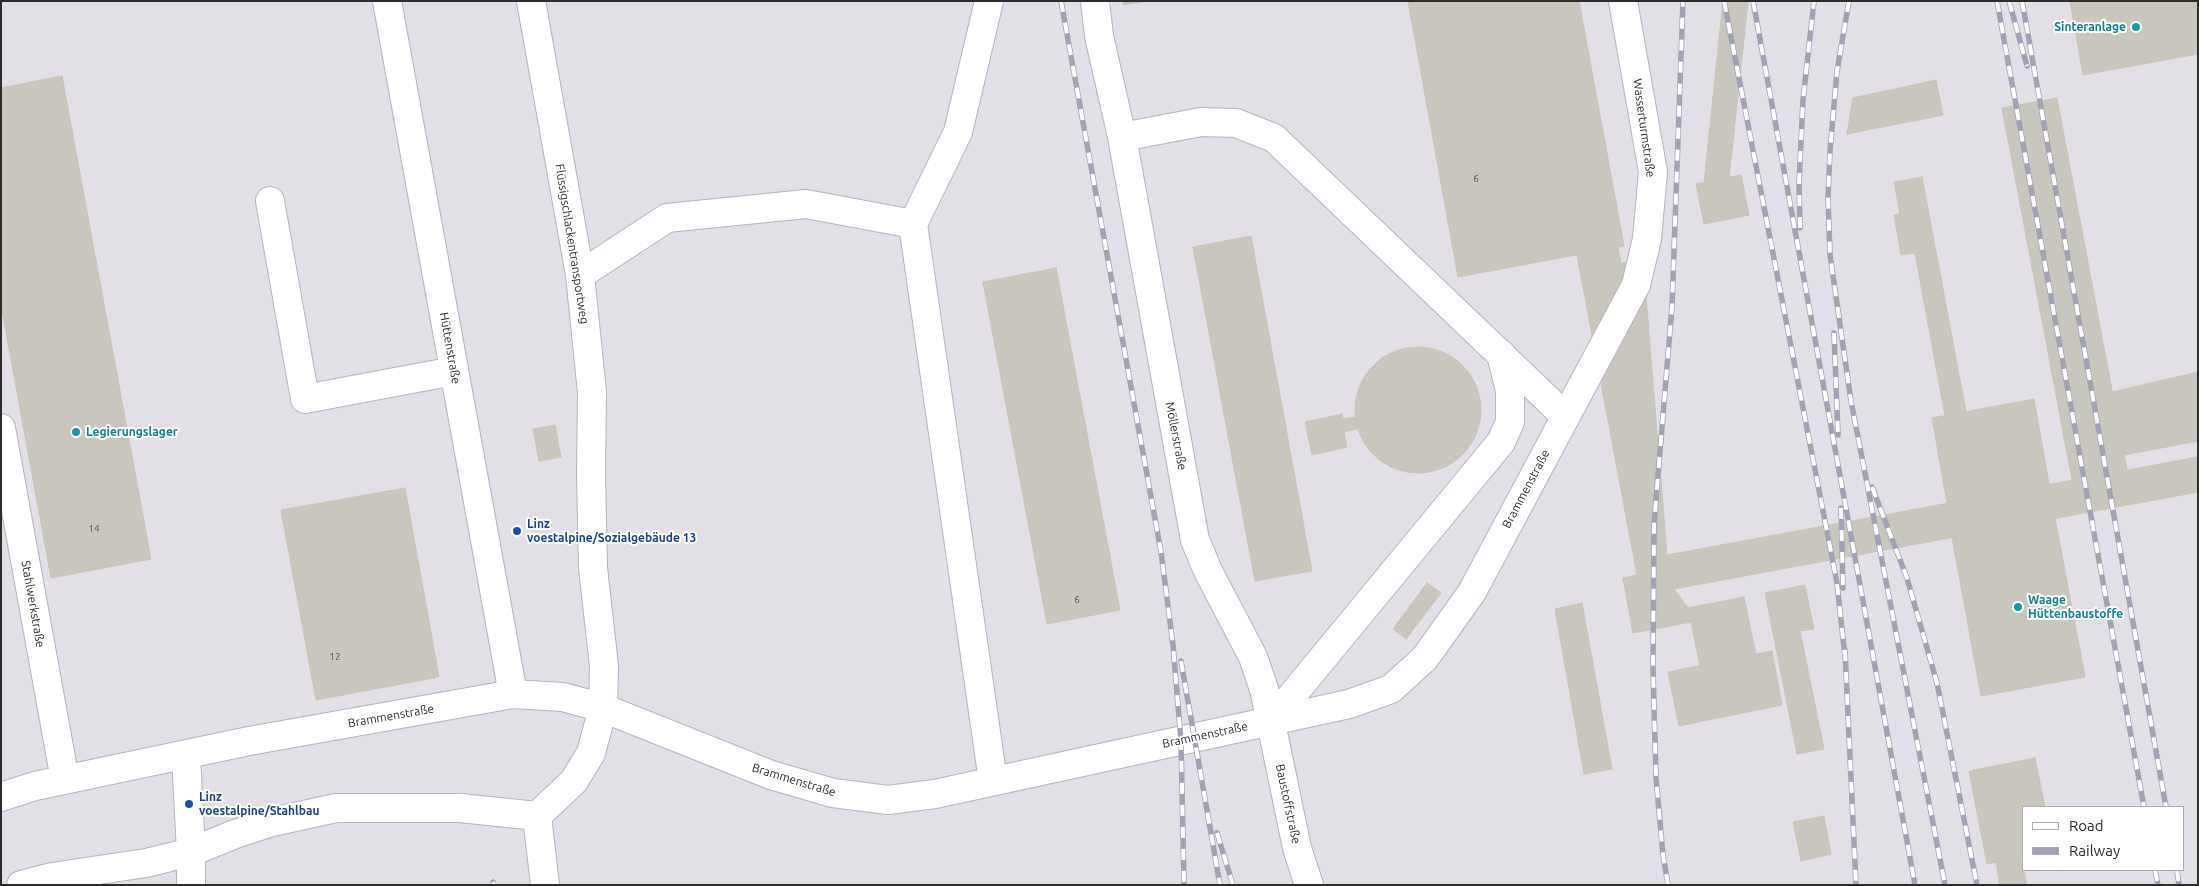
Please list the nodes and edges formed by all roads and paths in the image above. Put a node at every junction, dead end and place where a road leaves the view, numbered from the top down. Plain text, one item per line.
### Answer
1 (387, 1) edge
2 (531, 1) edge
3 (989, 1) edge
4 (1095, 1) edge
5 (1623, 1) edge
6 (1122, 137) junction
7 (270, 201) dead end
8 (913, 224) junction
9 (580, 275) junction
10 (1501, 354) junction
11 (454, 371) junction
12 (1565, 416) junction
13 (1, 428) edge
14 (513, 694) junction
15 (603, 708) junction
16 (1272, 721) junction
17 (186, 755) junction
18 (65, 780) junction
19 (993, 781) junction
20 (1, 797) edge
21 (537, 816) junction
22 (192, 852) junction
23 (21, 885) edge
24 (191, 885) edge
25 (545, 885) edge
26 (1309, 885) edge

1 - 11 street, Hüttenstraße
2 - 9 street, Flüssigschlackentransportweg
3 - 8 street
4 - 6 street, Möllerstraße
5 - 12 street, Wasserturmstraße
6 - 10 street
6 - 16 street, Möllerstraße
7 - 11 street
8 - 9 street
8 - 19 street
9 - 15 street, Flüssigschlackentransportweg
10 - 12 street
10 - 16 street
11 - 14 street, Hüttenstraße
12 - 16 street, Brammenstraße
13 - 18 street, Stahlwerkstraße
14 - 15 street, Brammenstraße
14 - 17 street, Brammenstraße
15 - 19 street, Brammenstraße
15 - 21 street, Flüssigschlackentransportweg
16 - 19 street, Brammenstraße
16 - 26 street, Baustoffstraße
17 - 18 street, Brammenstraße
17 - 22 street
18 - 20 street, Brammenstraße
21 - 22 street
21 - 25 street
22 - 23 street
22 - 24 street

